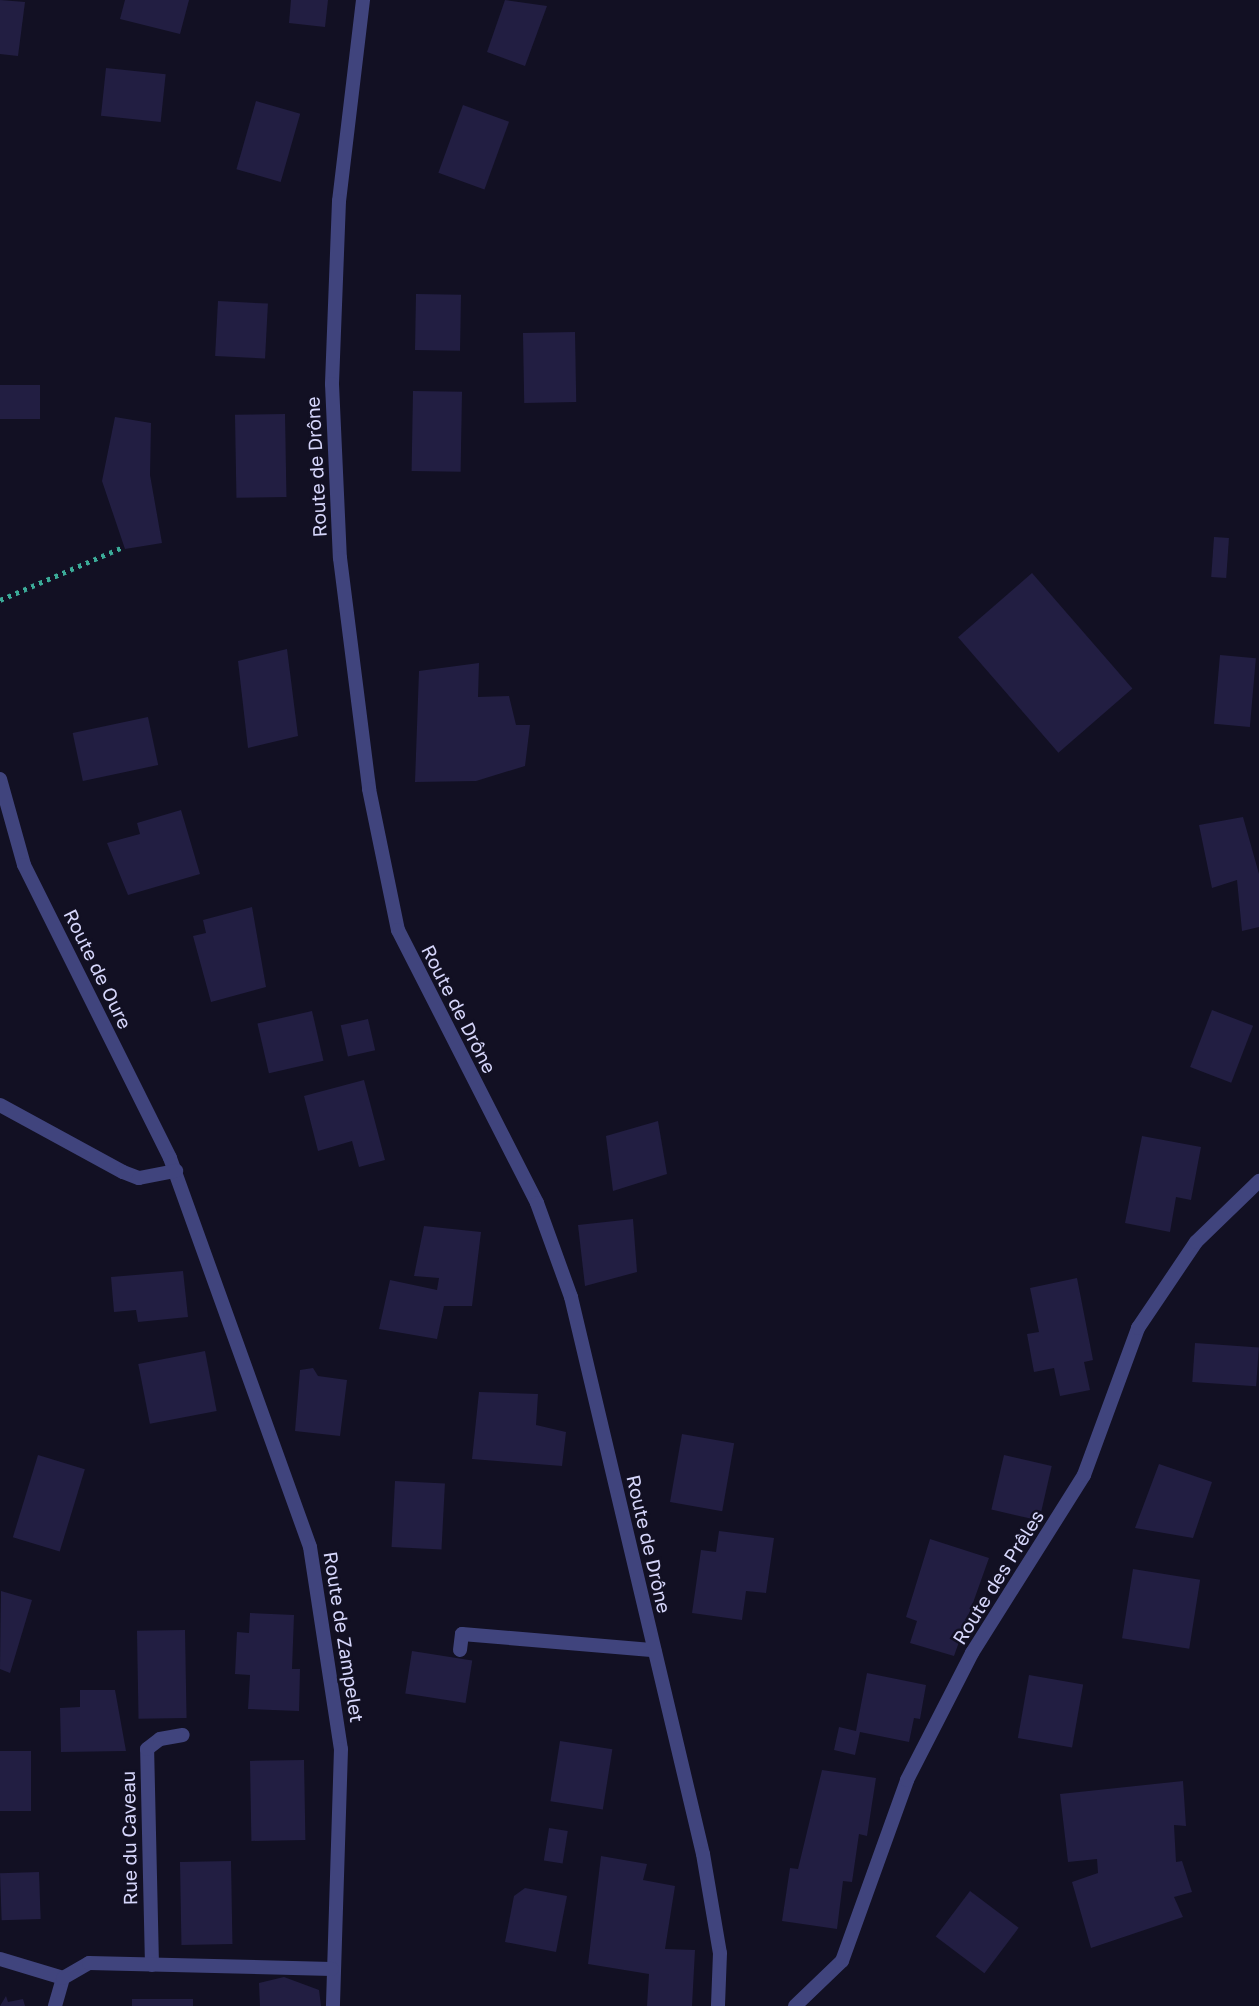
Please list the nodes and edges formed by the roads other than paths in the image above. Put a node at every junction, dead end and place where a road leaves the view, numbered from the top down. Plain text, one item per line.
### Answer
1 (363, 0) edge
2 (0, 779) edge
3 (0, 1105) edge
4 (176, 1171) junction
5 (1259, 1181) edge
6 (460, 1650) dead end
7 (654, 1650) junction
8 (183, 1735) dead end
9 (0, 1959) edge
10 (152, 1965) junction
11 (332, 1969) junction
12 (63, 1978) junction
13 (55, 2006) edge
14 (333, 2006) edge
15 (718, 2006) edge
16 (796, 2006) edge

1 - 7 street, Route de Drône
2 - 4 street, Route de Oure
3 - 4 street
4 - 11 street, Route de Zampelet
5 - 16 street, Route des Prêles
6 - 7 street
7 - 15 street, Route de Drône
8 - 10 street, Rue du Caveau
9 - 12 street
10 - 11 street
10 - 12 street
11 - 14 street, Route de Zampelet
12 - 13 street

